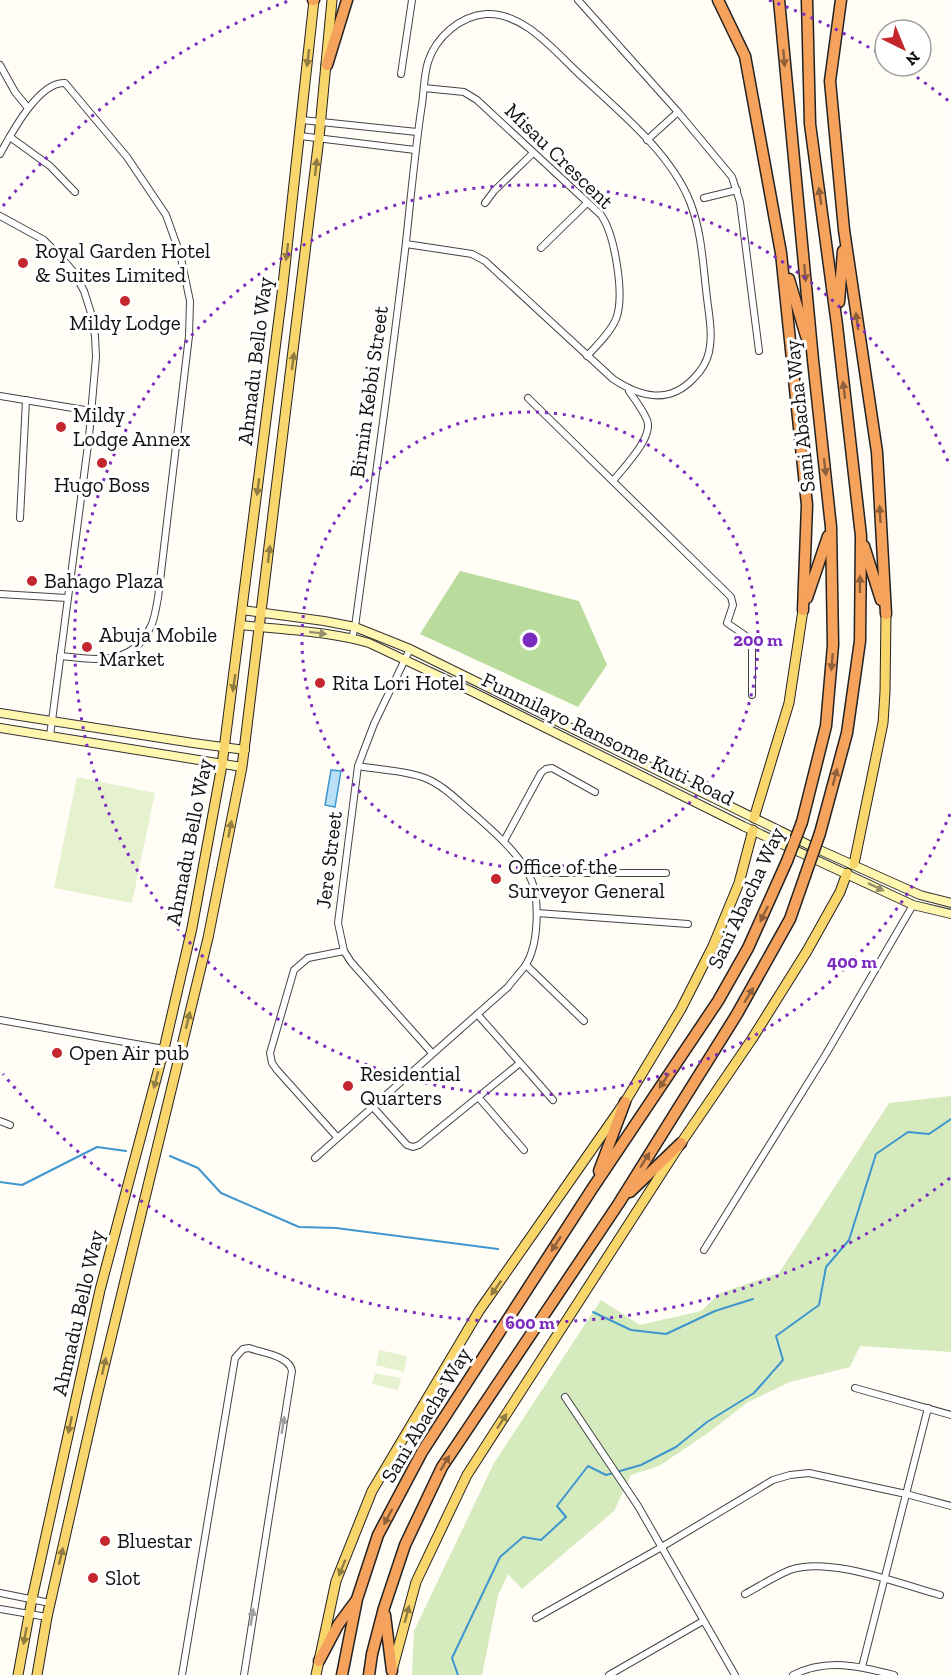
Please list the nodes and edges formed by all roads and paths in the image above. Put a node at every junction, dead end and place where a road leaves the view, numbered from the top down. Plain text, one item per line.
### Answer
1 (314, 0) edge
2 (332, 0) edge
3 (348, 0) edge
4 (412, 0) edge
5 (578, 0) edge
6 (718, 0) edge
7 (779, 0) edge
8 (807, 0) edge
9 (841, 0) edge
10 (0, 65) edge
11 (327, 65) junction
12 (401, 74) dead end
13 (424, 88) junction
14 (28, 108) junction
15 (678, 112) junction
16 (302, 120) junction
17 (321, 121) junction
18 (417, 132) junction
19 (300, 136) junction
20 (10, 137) junction
21 (319, 138) junction
22 (647, 140) junction
23 (415, 150) junction
24 (533, 153) junction
25 (0, 154) edge
26 (737, 190) junction
27 (75, 192) dead end
28 (704, 198) dead end
29 (485, 203) dead end
30 (587, 203) junction
31 (0, 216) edge
32 (844, 230) junction
33 (406, 244) junction
34 (541, 248) dead end
35 (781, 253) junction
36 (837, 325) junction
37 (759, 351) dead end
38 (587, 356) junction
39 (813, 360) junction
40 (629, 390) junction
41 (0, 396) edge
42 (528, 398) dead end
43 (26, 400) junction
44 (90, 411) junction
45 (613, 481) junction
46 (20, 518) dead end
47 (831, 527) junction
48 (861, 536) junction
49 (0, 594) edge
50 (67, 598) junction
51 (242, 610) junction
52 (803, 610) junction
53 (262, 612) junction
54 (886, 614) junction
55 (241, 625) junction
56 (260, 627) junction
57 (355, 627) junction
58 (352, 638) junction
59 (410, 649) junction
60 (60, 656) junction
61 (405, 659) junction
62 (752, 695) dead end
63 (0, 713) edge
64 (51, 722) junction
65 (0, 728) edge
66 (50, 736) junction
67 (225, 748) junction
68 (245, 750) junction
69 (222, 765) junction
70 (358, 766) junction
71 (242, 768) junction
72 (595, 792) dead end
73 (754, 818) junction
74 (753, 830) junction
75 (504, 842) junction
76 (854, 864) junction
77 (528, 873) junction
78 (666, 873) dead end
79 (847, 873) junction
80 (951, 903) edge
81 (913, 905) junction
82 (537, 913) junction
83 (951, 914) edge
84 (688, 924) dead end
85 (344, 951) junction
86 (526, 965) junction
87 (478, 1015) junction
88 (0, 1020) edge
89 (584, 1021) dead end
90 (164, 1049) junction
91 (432, 1053) junction
92 (520, 1063) junction
93 (479, 1098) junction
94 (553, 1100) dead end
95 (625, 1102) junction
96 (372, 1106) junction
97 (0, 1121) edge
98 (10, 1125) dead end
99 (338, 1137) junction
100 (681, 1143) junction
101 (524, 1150) dead end
102 (315, 1158) dead end
103 (592, 1189) junction
104 (619, 1203) junction
105 (704, 1250) dead end
106 (855, 1388) dead end
107 (565, 1397) dead end
108 (928, 1408) junction
109 (951, 1415) edge
110 (906, 1494) junction
111 (951, 1506) edge
112 (660, 1548) junction
113 (884, 1580) junction
114 (0, 1593) edge
115 (745, 1594) dead end
116 (940, 1595) dead end
117 (32, 1599) junction
118 (357, 1599) junction
119 (50, 1603) junction
120 (384, 1608) junction
121 (0, 1609) edge
122 (29, 1615) junction
123 (47, 1617) junction
124 (536, 1618) dead end
125 (703, 1621) junction
126 (318, 1661) junction
127 (862, 1666) junction
128 (392, 1673) edge
129 (18, 1675) edge
130 (37, 1675) edge
131 (182, 1675) edge
132 (244, 1675) edge
133 (316, 1675) edge
134 (342, 1675) edge
135 (369, 1675) edge
136 (609, 1675) edge
137 (735, 1675) edge
138 (793, 1675) edge
139 (894, 1675) edge

1 -> 16 main road, Ahmadu Bello Way
2 - 11 main road, Ahmadu Bello Way
3 - 11 highway
4 - 12 street
5 - 15 street
6 - 35 highway
7 -> 39 highway, Sani Abacha Way
36 -> 8 highway, Sani Abacha Way
9 - 32 highway
10 - 14 street
11 - 17 main road, Ahmadu Bello Way
13 - 18 street, Birnin Kebbi Street
13 - 22 street, Birnin Kebbi Street
13 - 24 street, Misau Crescent
14 - 20 street
14 - 60 street
15 - 22 street
15 - 26 street
16 - 17 street
16 - 19 main road, Ahmadu Bello Way
17 - 18 street
17 - 21 main road, Ahmadu Bello Way
18 - 23 street, Birnin Kebbi Street
19 - 21 street
19 -> 51 main road, Ahmadu Bello Way
20 - 25 street
20 - 27 street
21 - 23 street
53 -> 21 main road, Ahmadu Bello Way
22 - 40 street, Birnin Kebbi Street
23 - 33 street, Birnin Kebbi Street
24 - 29 street
24 - 30 street, Misau Crescent
26 - 28 street
26 - 37 street
30 - 34 street
30 - 38 street, Misau Crescent
31 - 44 street
32 - 36 highway
54 -> 32 highway
33 - 38 street
33 - 57 street, Birnin Kebbi Street
35 - 39 highway
35 - 52 highway
48 -> 36 highway, Sani Abacha Way
38 - 40 street
39 -> 47 highway, Sani Abacha Way
40 - 45 street
41 - 43 street
42 - 45 street
43 - 44 street
43 - 46 street
44 - 50 street
45 - 62 street
47 - 52 highway
47 -> 103 highway, Sani Abacha Way, bridge
48 - 54 highway
104 -> 48 highway, Sani Abacha Way, bridge
49 - 50 street
50 - 60 street
51 - 53 street, Funmilayo Ransome Kuti Road
51 - 55 main road, Ahmadu Bello Way
52 - 73 main road, Sani Abacha Way
53 - 56 main road, Ahmadu Bello Way
53 - 57 street, Funmilayo Ransome Kuti Road
54 - 76 main road
55 - 56 street, Funmilayo Ransome Kuti Road
55 -> 67 main road, Ahmadu Bello Way
56 -> 58 street, Funmilayo Ransome Kuti Road
56 - 68 main road, Ahmadu Bello Way
57 - 58 street, Birnin Kebbi Street
57 - 59 street, Funmilayo Ransome Kuti Road
58 - 61 street, Funmilayo Ransome Kuti Road
59 - 61 street, Jere Street
59 - 73 street, Funmilayo Ransome Kuti Road
60 - 64 street
61 - 70 street, Jere Street
61 - 74 street, Funmilayo Ransome Kuti Road
63 - 64 street
64 - 66 street
64 - 67 street
65 - 66 street
66 - 69 street
67 - 68 street
67 - 69 main road, Ahmadu Bello Way
68 - 71 main road, Ahmadu Bello Way
69 - 71 street
69 - 90 main road, Ahmadu Bello Way
70 - 75 street
70 - 85 street, Jere Street
119 -> 71 main road, Ahmadu Bello Way
72 - 75 street
73 - 76 street, Funmilayo Ransome Kuti Road
74 - 79 street, Funmilayo Ransome Kuti Road
74 - 95 main road, Sani Abacha Way
75 - 77 street
76 - 80 street, Funmilayo Ransome Kuti Road
77 - 78 street
77 - 82 street
79 -> 81 street, Funmilayo Ransome Kuti Road
79 - 100 main road
81 - 83 street, Funmilayo Ransome Kuti Road
81 - 105 street
82 - 84 street
82 - 86 street
85 - 91 street, Jere Street
85 - 99 street
86 - 87 street
86 - 89 street
87 - 91 street
87 - 92 street
88 - 90 street
90 -> 117 main road, Ahmadu Bello Way
91 - 96 street
92 - 93 street
92 - 94 street
93 - 96 street
93 - 101 street
95 - 103 highway
95 -> 126 main road, Sani Abacha Way
96 - 99 street
97 - 98 street
99 - 102 street
100 - 104 highway
128 -> 100 main road
103 -> 118 highway, Sani Abacha Way
120 -> 104 highway, Sani Abacha Way
106 - 108 street
107 - 112 street
108 - 109 street
108 - 110 street
110 - 111 street
110 - 112 street
110 - 113 street
112 - 124 street
112 - 125 street
113 - 115 street
113 - 116 street
113 - 127 street
114 - 117 street
117 - 119 street
117 - 122 main road, Ahmadu Bello Way
118 - 126 highway
118 - 134 highway, Sani Abacha Way
119 - 123 main road, Ahmadu Bello Way
120 - 128 highway
120 - 135 highway, Sani Abacha Way
121 - 122 street
122 - 123 street
122 -> 129 main road, Ahmadu Bello Way
123 - 130 main road, Ahmadu Bello Way
125 - 136 street
125 - 137 street
126 - 133 main road, Sani Abacha Way
127 - 138 street
127 - 139 street
132 -> 131 street

